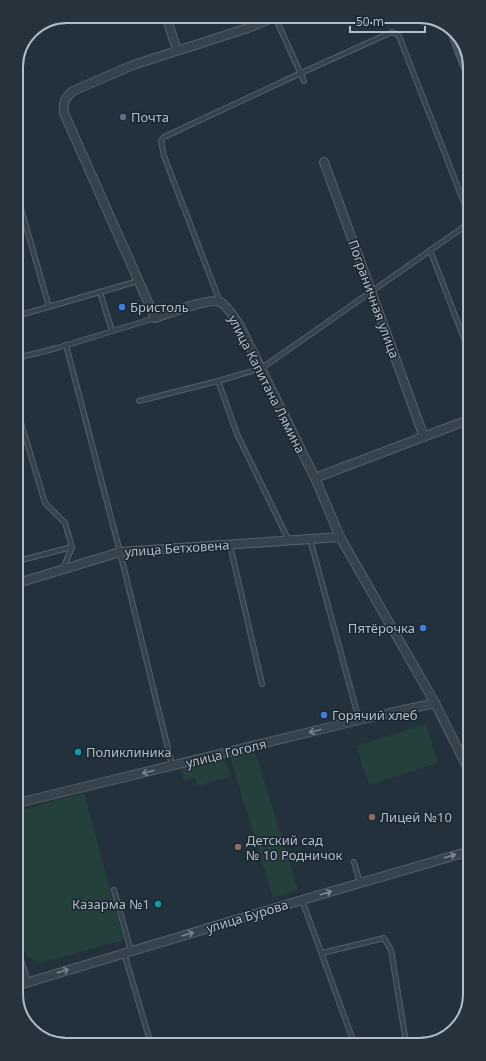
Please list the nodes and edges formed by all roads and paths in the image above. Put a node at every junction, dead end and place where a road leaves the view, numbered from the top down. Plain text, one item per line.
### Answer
1 (168, 23) edge
2 (260, 23) edge
3 (279, 23) edge
4 (177, 50) junction
5 (301, 73) junction
6 (304, 81) dead end
7 (324, 162) dead end
8 (463, 200) edge
9 (23, 216) edge
10 (463, 227) edge
11 (430, 250) junction
12 (138, 281) junction
13 (371, 291) junction
14 (100, 292) junction
15 (220, 302) junction
16 (49, 307) junction
17 (23, 314) edge
18 (155, 318) junction
19 (112, 331) junction
20 (463, 336) edge
21 (66, 345) junction
22 (23, 356) edge
23 (262, 368) junction
24 (218, 381) junction
25 (139, 401) dead end
26 (463, 422) edge
27 (23, 430) edge
28 (424, 437) junction
29 (315, 478) junction
30 (340, 537) junction
31 (310, 539) junction
32 (289, 541) junction
33 (230, 545) junction
34 (72, 547) junction
35 (120, 552) junction
36 (23, 560) edge
37 (63, 569) junction
38 (23, 581) edge
39 (262, 684) dead end
40 (435, 703) junction
41 (359, 720) junction
42 (463, 759) edge
43 (172, 766) junction
44 (23, 802) edge
45 (463, 852) edge
46 (354, 862) dead end
47 (360, 883) junction
48 (114, 890) dead end
49 (302, 900) junction
50 (128, 952) junction
51 (322, 954) junction
52 (23, 984) edge
53 (150, 1038) edge
54 (352, 1038) edge
55 (405, 1038) edge

1 - 4 street
2 - 4 street
3 - 5 lane
4 - 12 street
5 - 6 lane
5 - 8 lane
5 - 15 lane
7 - 13 street, Пограничная улица
9 - 16 lane
10 - 11 lane
11 - 13 lane
11 - 20 lane
12 - 14 lane
12 - 18 street
13 - 23 lane
13 - 28 street, Пограничная улица
14 - 16 lane
14 - 19 lane
15 - 18 street, улица Капитана Лямина
15 - 23 street, улица Капитана Лямина
16 - 17 lane
18 - 19 lane
19 - 21 lane
21 - 22 lane
21 - 35 lane
23 - 24 lane
23 - 29 street, улица Капитана Лямина
24 - 25 lane
24 - 32 lane
26 - 28 street
27 - 34 lane
28 - 29 street
29 - 30 street, улица Капитана Лямина
30 - 31 street, улица Бетховена
30 - 40 street, улица Капитана Лямина
31 - 32 street, улица Бетховена
31 - 41 lane
32 - 33 street, улица Бетховена
33 - 35 street, улица Бетховена
33 - 39 lane
34 - 36 lane
34 - 37 lane
35 - 37 street, улица Бетховена
35 - 43 lane
37 - 38 street, улица Бетховена
40 - 41 street, улица Гоголя
40 - 42 street, улица Капитана Лямина
41 -> 43 street, улица Гоголя
43 -> 44 street, улица Гоголя
47 -> 45 street, улица Бурова
46 - 47 lane
49 -> 47 street, улица Бурова
48 - 50 lane
50 -> 49 street, улица Бурова
49 - 51 lane
52 -> 50 street, улица Бурова
50 - 53 lane
51 - 54 lane
51 - 55 lane

